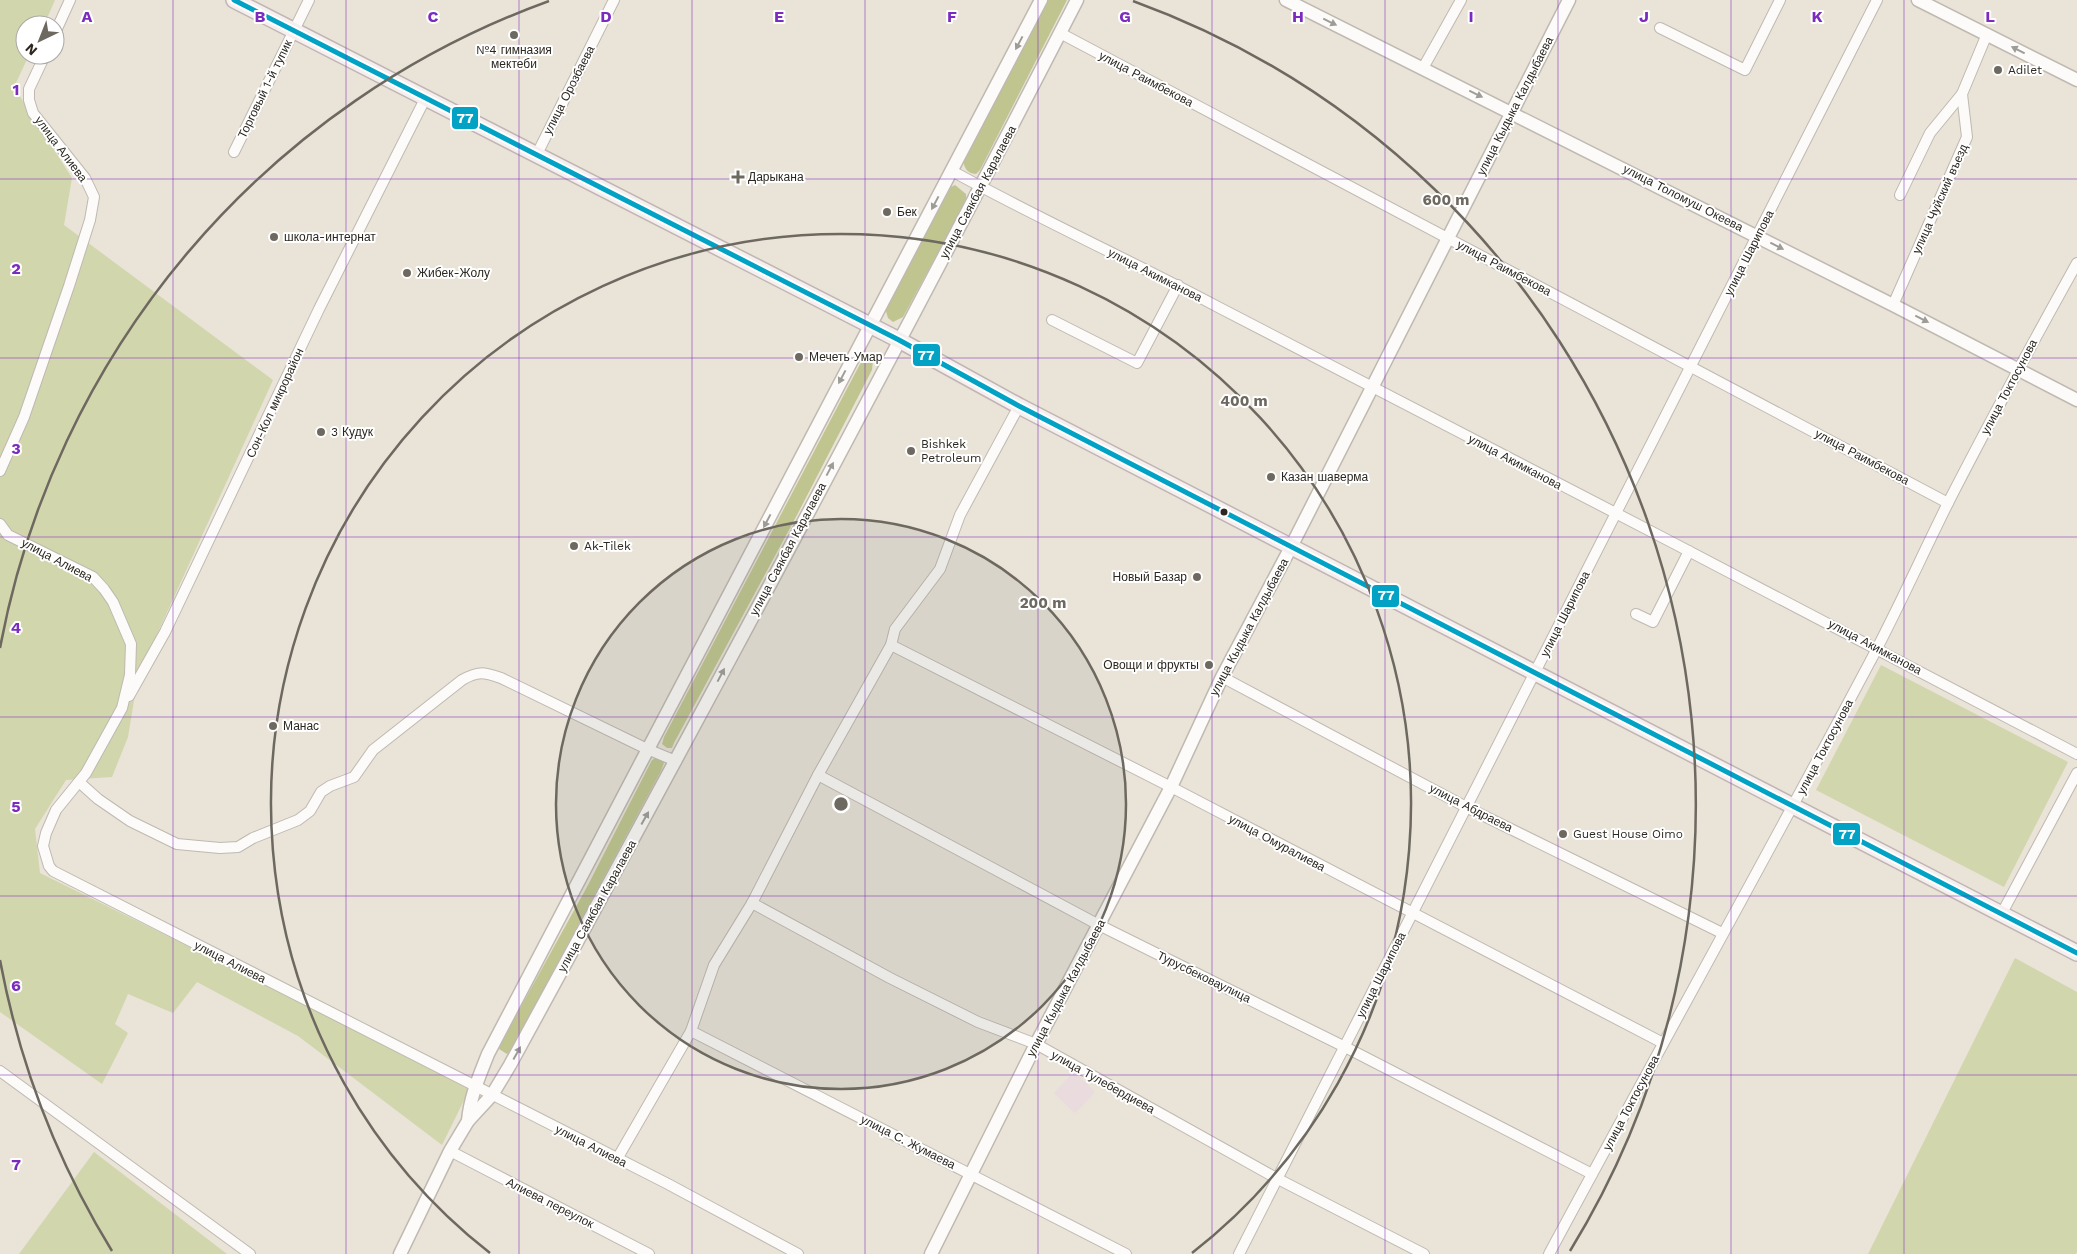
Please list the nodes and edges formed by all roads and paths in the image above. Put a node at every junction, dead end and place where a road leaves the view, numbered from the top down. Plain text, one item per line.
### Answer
1 (70, 0) edge
2 (234, 0) edge
3 (309, 0) edge
4 (614, 0) edge
5 (1041, 0) edge
6 (1077, 0) edge
7 (1286, 0) edge
8 (1461, 0) edge
9 (1569, 0) edge
10 (1780, 0) edge
11 (1877, 0) edge
12 (1918, 0) edge
13 (63, 15) edge
14 (1660, 28) dead end
15 (293, 30) junction
16 (1060, 33) junction
17 (1987, 34) junction
18 (41, 65) edge
19 (1423, 68) junction
20 (2077, 80) edge
21 (1962, 94) junction
22 (426, 97) junction
23 (1512, 112) junction
24 (234, 152) dead end
25 (537, 154) junction
26 (952, 170) junction
27 (981, 187) junction
28 (1900, 195) dead end
29 (1757, 236) junction
30 (1447, 238) junction
31 (2077, 262) edge
32 (1178, 286) junction
33 (1893, 305) junction
34 (1052, 320) dead end
35 (869, 325) junction
36 (899, 340) junction
37 (1691, 367) junction
38 (2019, 368) junction
39 (1371, 386) junction
40 (2077, 400) edge
41 (1019, 406) junction
42 (0, 471) edge
43 (1948, 502) junction
44 (1616, 514) junction
45 (0, 524) edge
46 (1292, 546) junction
47 (1689, 551) junction
48 (1636, 614) dead end
49 (891, 645) junction
50 (1877, 648) junction
51 (1536, 673) junction
52 (1222, 677) junction
53 (122, 708) junction
54 (647, 749) junction
55 (2077, 754) edge
56 (676, 761) junction
57 (2077, 773) edge
58 (818, 775) junction
59 (79, 782) junction
60 (1171, 787) junction
61 (1794, 805) junction
62 (1468, 808) junction
63 (752, 903) junction
64 (2002, 913) junction
65 (1412, 914) junction
66 (1099, 925) junction
67 (1722, 933) junction
68 (2077, 953) edge
69 (691, 1031) junction
70 (1663, 1043) junction
71 (1036, 1044) junction
72 (1345, 1047) junction
73 (0, 1071) edge
74 (474, 1087) junction
75 (492, 1095) junction
76 (468, 1121) junction
77 (450, 1151) junction
78 (617, 1159) junction
79 (971, 1174) junction
80 (1592, 1174) junction
81 (1278, 1179) junction
82 (401, 1253) edge
83 (250, 1254) edge
84 (649, 1254) edge
85 (798, 1254) edge
86 (931, 1254) edge
87 (1126, 1254) edge
88 (1240, 1254) edge
89 (1424, 1254) edge
90 (1550, 1254) edge

1 - 13 street
2 - 15 main road
3 - 15 street, Торговый 1-й тупик
4 - 25 street, улица Орозбаева
5 -> 26 street
6 - 16 street, улица Саякбая Каралаева
7 -> 19 street, улица Толомуш Океева
8 - 19 street
9 - 23 street, улица Кыдыка Калдыбаева
10 - 14 street
11 - 29 street, улица Шарипова
12 - 17 street
15 - 22 main road
15 - 24 street, Торговый 1-й тупик
16 - 27 street, улица Саякбая Каралаева
16 - 30 street, улица Раимбекова
20 -> 17 street
17 - 21 street, улица Чуйский въезд
18 - 42 street, улица Алиева
19 -> 23 street, улица Толомуш Океева
21 - 28 street
21 - 33 street, улица Чуйский въезд
22 - 25 main road
22 - 53 street, Сон-Кол микрорайон
23 - 29 street, улица Толомуш Океева
23 - 30 street, улица Кыдыка Калдыбаева
25 - 35 main road
26 - 27 street, улица Акимканова
26 -> 35 street
27 - 32 street, улица Акимканова
27 - 36 street, улица Саякбая Каралаева
29 -> 33 street, улица Толомуш Океева
29 - 37 street, улица Шарипова
30 - 37 street, улица Раимбекова
30 - 39 street, улица Кыдыка Калдыбаева
31 - 38 street, улица Токтосунова
32 - 34 street
32 - 39 street, улица Акимканова
33 -> 38 street, улица Толомуш Океева
35 - 36 main road
35 -> 54 street
36 - 41 main road
56 -> 36 street, улица Саякбая Каралаева
37 - 43 street, улица Раимбекова
37 - 44 street, улица Шарипова
38 - 40 street, улица Толомуш Океева
38 - 43 street, улица Токтосунова
39 - 44 street, улица Акимканова
39 - 46 street, улица Кыдыка Калдыбаева
41 - 46 main road
41 - 49 street
43 - 50 street, улица Токтосунова
44 - 47 street, улица Акимканова
44 - 51 street, улица Шарипова
45 - 53 street, улица Алиева
46 - 51 main road
46 - 52 street, улица Кыдыка Калдыбаева
47 - 48 street
47 - 50 street, улица Акимканова
49 - 58 street
49 - 60 street, улица Омуралиева
50 - 55 street, улица Акимканова
50 - 61 street, улица Токтосунова
51 - 61 main road
51 - 62 street, улица Шарипова
52 - 60 street, улица Кыдыка Калдыбаева
52 - 62 street, улица Абдраева
53 - 59 street, улица Алиева
54 - 56 street
54 - 59 street
54 - 74 street
75 -> 56 street, улица Саякбая Каралаева
57 - 64 street
58 - 63 street
58 - 66 street, Турусбековаулица
59 - 74 street, улица Алиева
60 - 65 street, улица Омуралиева
60 - 66 street, улица Кыдыка Калдыбаева
61 - 64 main road
61 - 67 street, улица Токтосунова
62 - 65 street, улица Шарипова
62 - 67 street, улица Абдраева
63 - 69 street
63 - 71 street, улица Тулебердиева
64 - 68 main road
65 - 70 street, улица Омуралиева
65 - 72 street, улица Шарипова
66 - 71 street, улица Кыдыка Калдыбаева
66 - 72 street, Турусбековаулица
67 - 70 street, улица Токтосунова
69 - 78 street
69 - 79 street, улица С. Жумаева
70 - 80 street, улица Токтосунова
71 - 79 street, улица Кыдыка Калдыбаева
71 - 81 street, улица Тулебердиева
72 - 80 street, Турусбековаулица
72 - 81 street, улица Шарипова
73 - 83 street
74 - 75 street, улица Алиева
74 - 76 street
75 - 76 street, улица Саякбая Каралаева
75 - 78 street, улица Алиева
76 - 77 street
77 - 82 street
77 - 84 street, Алиева переулок
78 - 85 street, улица Алиева
79 - 86 street, улица Кыдыка Калдыбаева
79 - 87 street, улица С. Жумаева
80 - 90 street, улица Токтосунова
81 - 88 street, улица Шарипова
81 - 89 street, улица Тулебердиева

